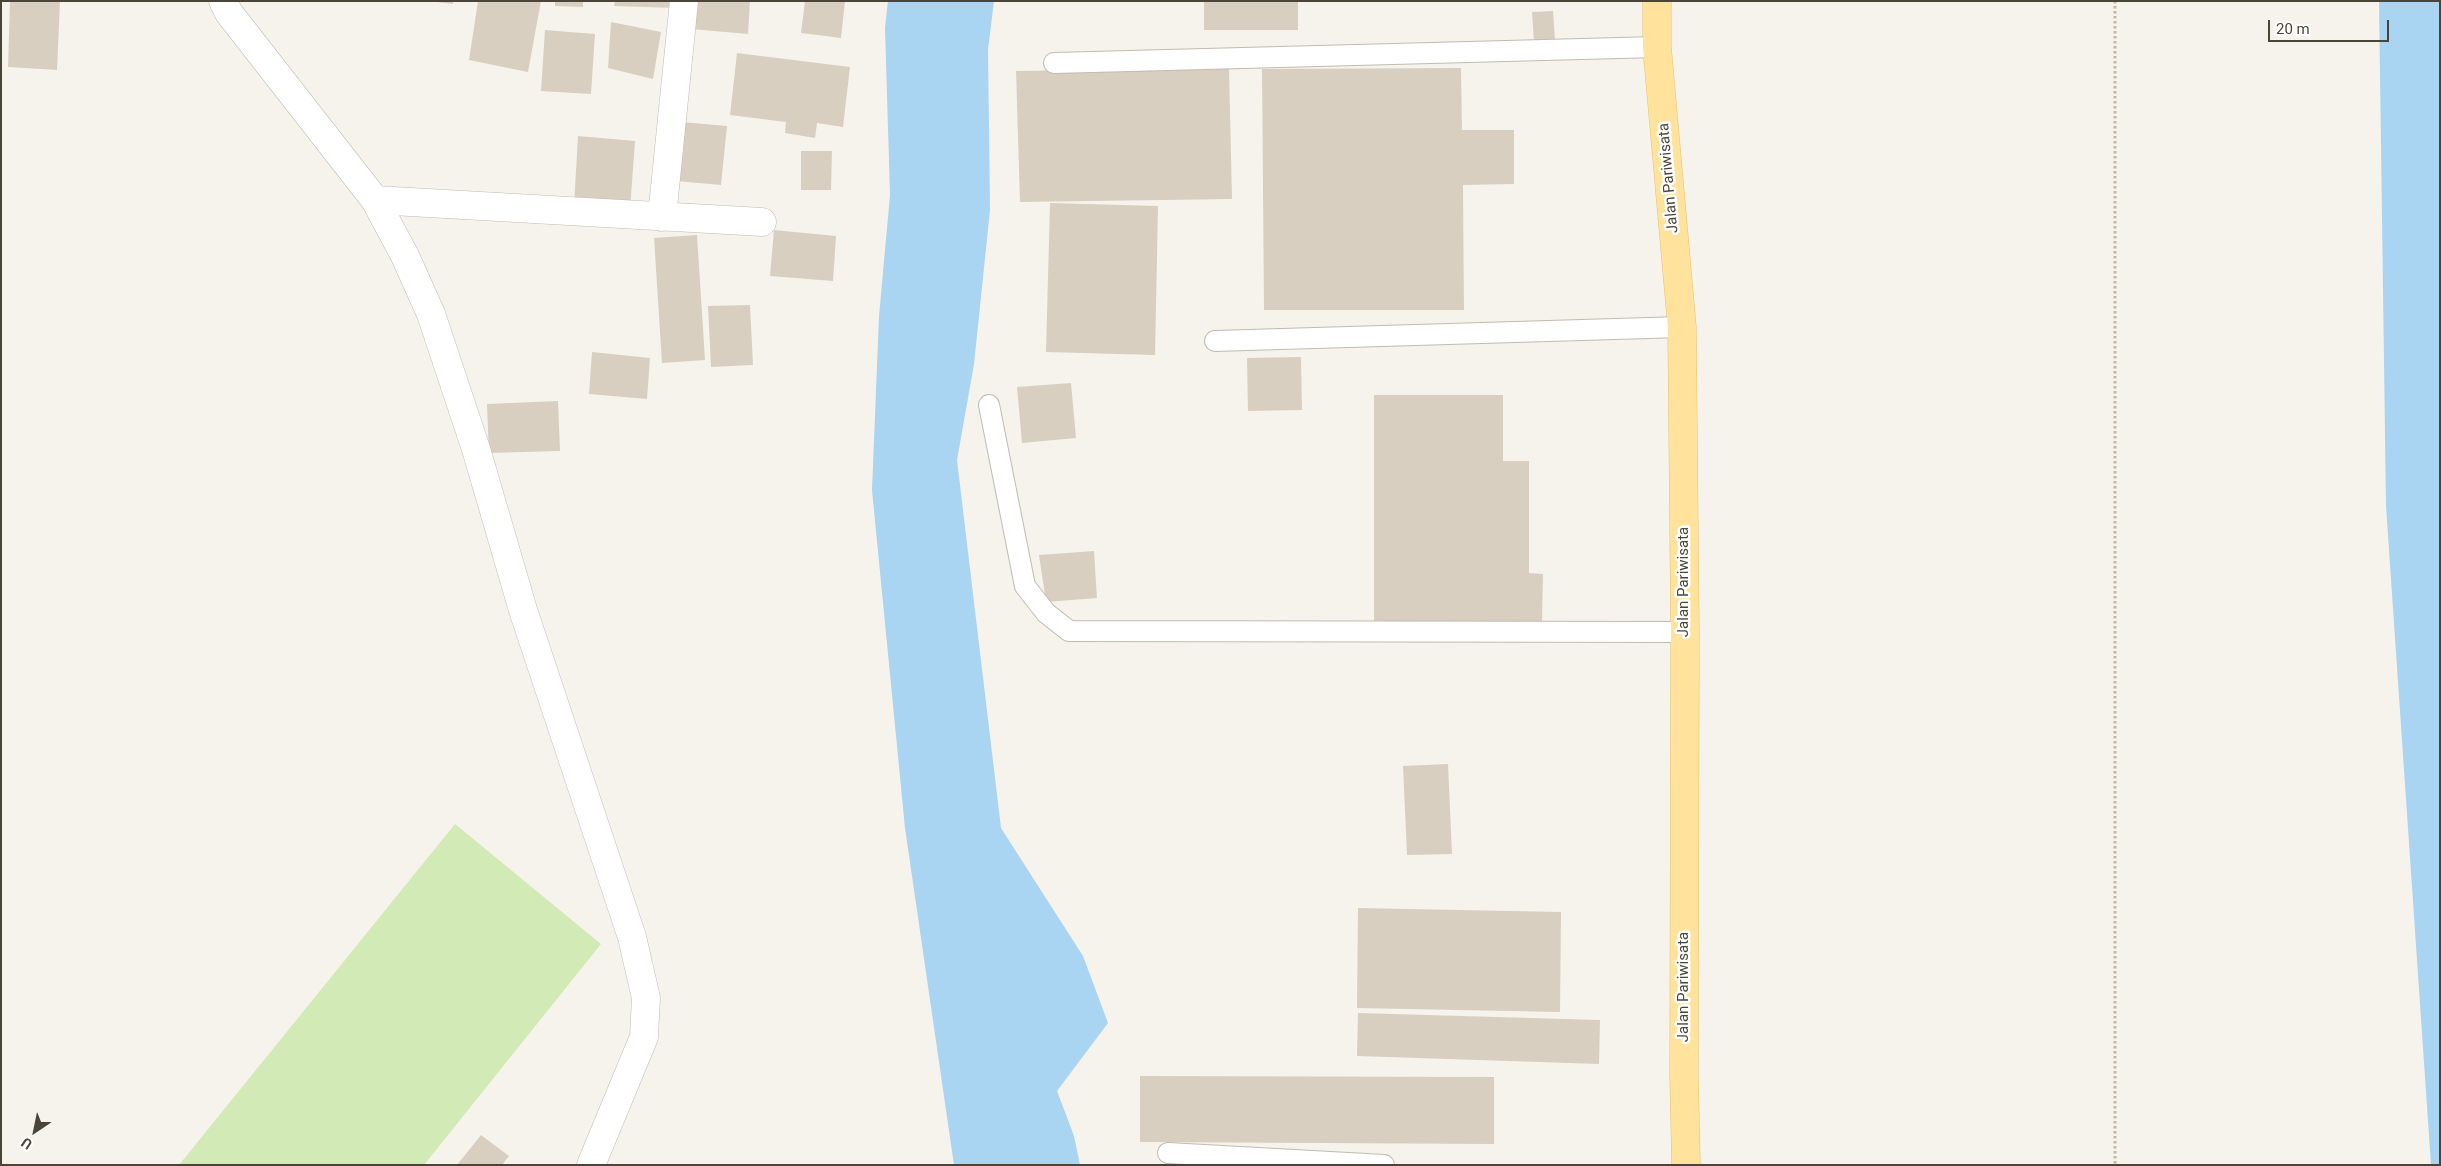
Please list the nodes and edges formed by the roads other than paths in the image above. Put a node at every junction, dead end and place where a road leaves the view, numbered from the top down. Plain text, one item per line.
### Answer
1 (223, 1) edge
2 (684, 1) edge
3 (1657, 1) edge
4 (1657, 47) junction
5 (1054, 63) dead end
6 (376, 200) junction
7 (662, 217) junction
8 (762, 222) dead end
9 (1682, 327) junction
10 (1215, 341) dead end
11 (989, 404) dead end
12 (1685, 632) junction
13 (1168, 1153) dead end
14 (591, 1165) edge
15 (1384, 1165) edge
16 (1686, 1165) edge

1 - 6 street
2 - 7 street
3 - 4 main road, Jalan Pariwisata
4 - 5 lane
4 - 9 main road, Jalan Pariwisata
6 - 7 street
6 - 14 street
7 - 8 street
9 - 10 lane
9 - 12 main road, Jalan Pariwisata
11 - 12 lane
12 - 16 main road, Jalan Pariwisata
13 - 15 lane

